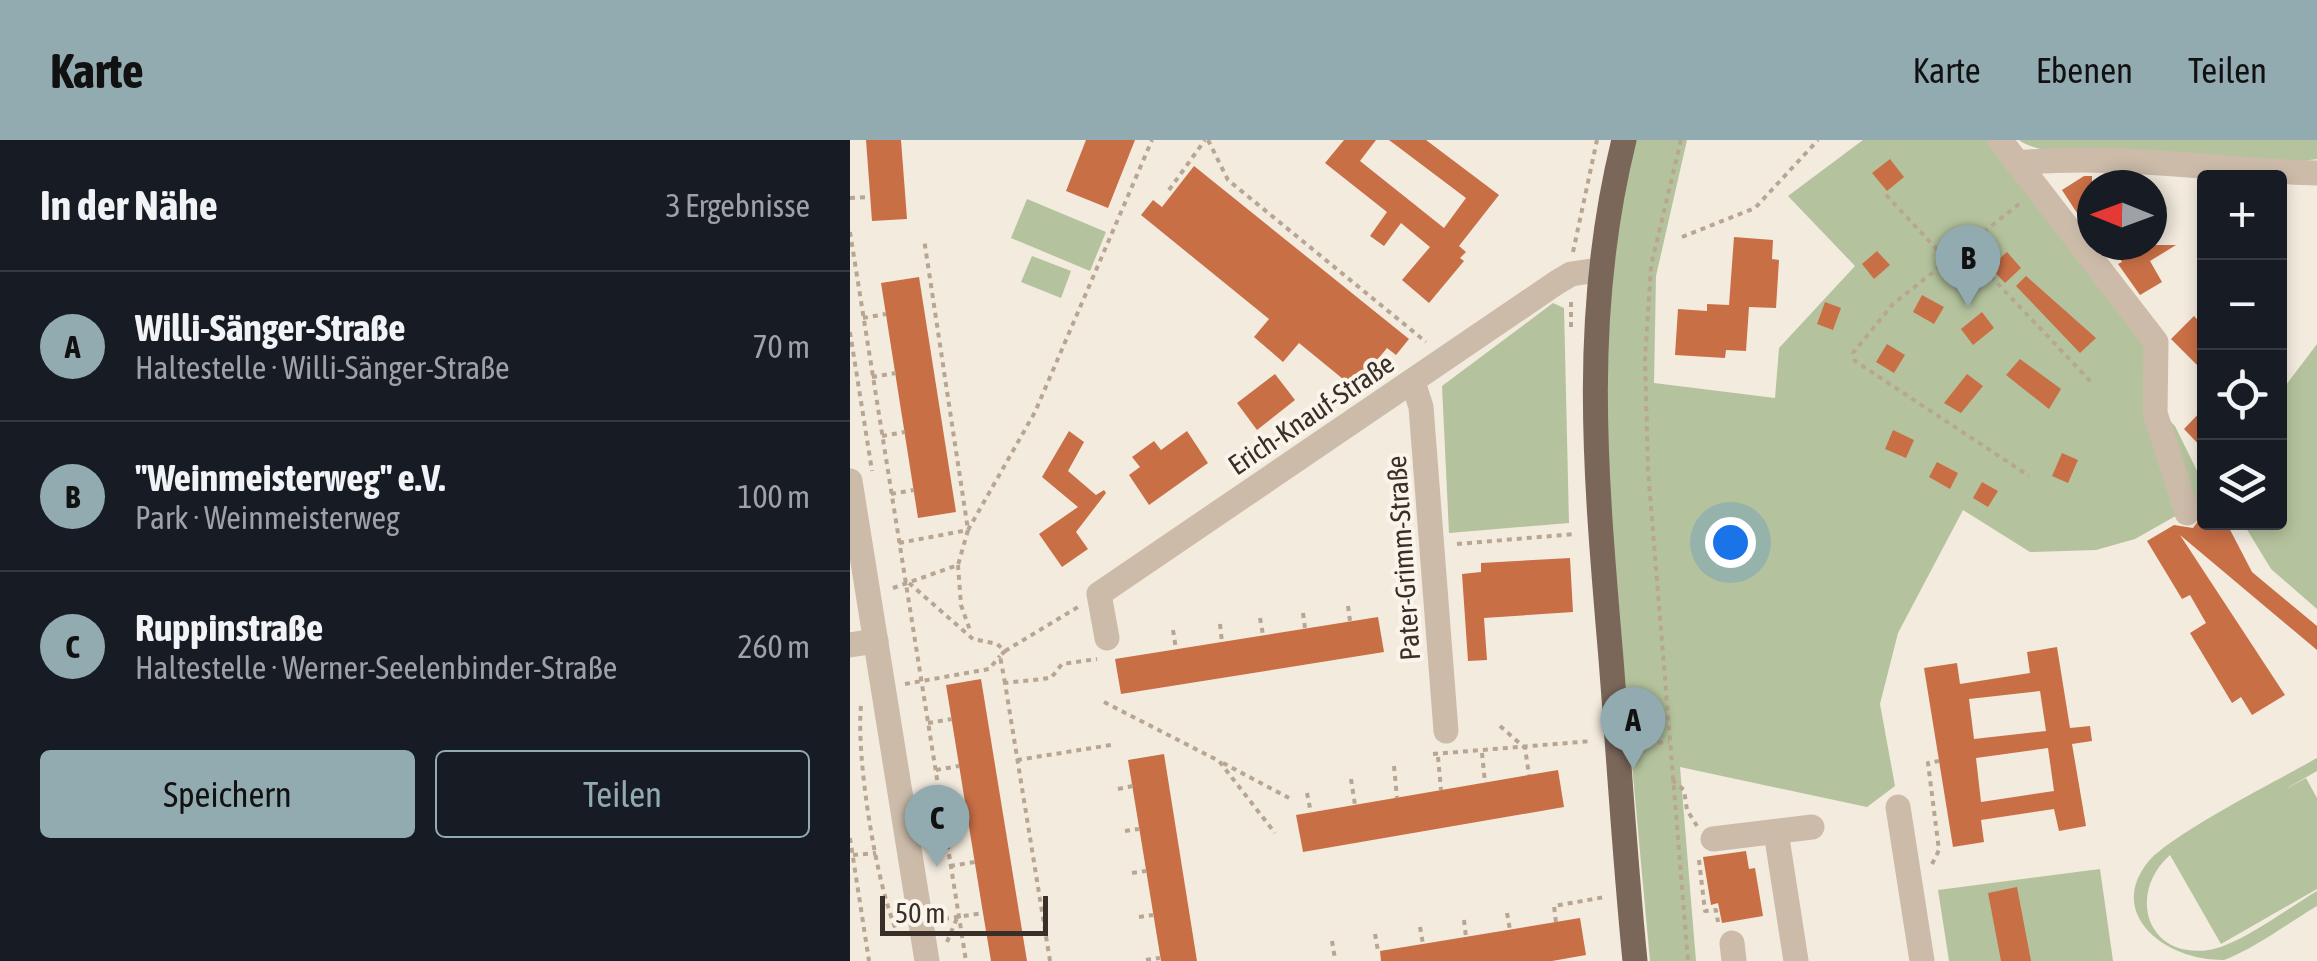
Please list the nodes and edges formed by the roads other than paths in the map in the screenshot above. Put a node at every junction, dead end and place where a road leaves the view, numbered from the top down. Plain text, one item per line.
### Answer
1 (1624, 140) edge
2 (2000, 140) edge
3 (2017, 163) junction
4 (2317, 173) edge
5 (1598, 270) junction
6 (1413, 382) junction
7 (850, 481) edge
8 (2186, 513) dead end
9 (863, 643) edge
10 (1102, 648) road end
11 (1446, 730) dead end
12 (1898, 807) dead end
13 (1812, 827) dead end
14 (1776, 832) junction
15 (1709, 839) road end
16 (936, 954) edge
17 (1636, 961) edge
18 (1796, 961) edge
19 (1922, 961) edge

1 - 5 main road
2 - 3 street
3 - 4 street
3 - 8 street
5 - 6 street, Erich-Knauf-Straße
5 - 17 main road
6 - 10 street, Erich-Knauf-Straße
6 - 11 street, Pater-Grimm-Straße
7 - 9 street
9 - 16 street
12 - 19 street
13 - 14 street
14 - 15 street
14 - 18 street

